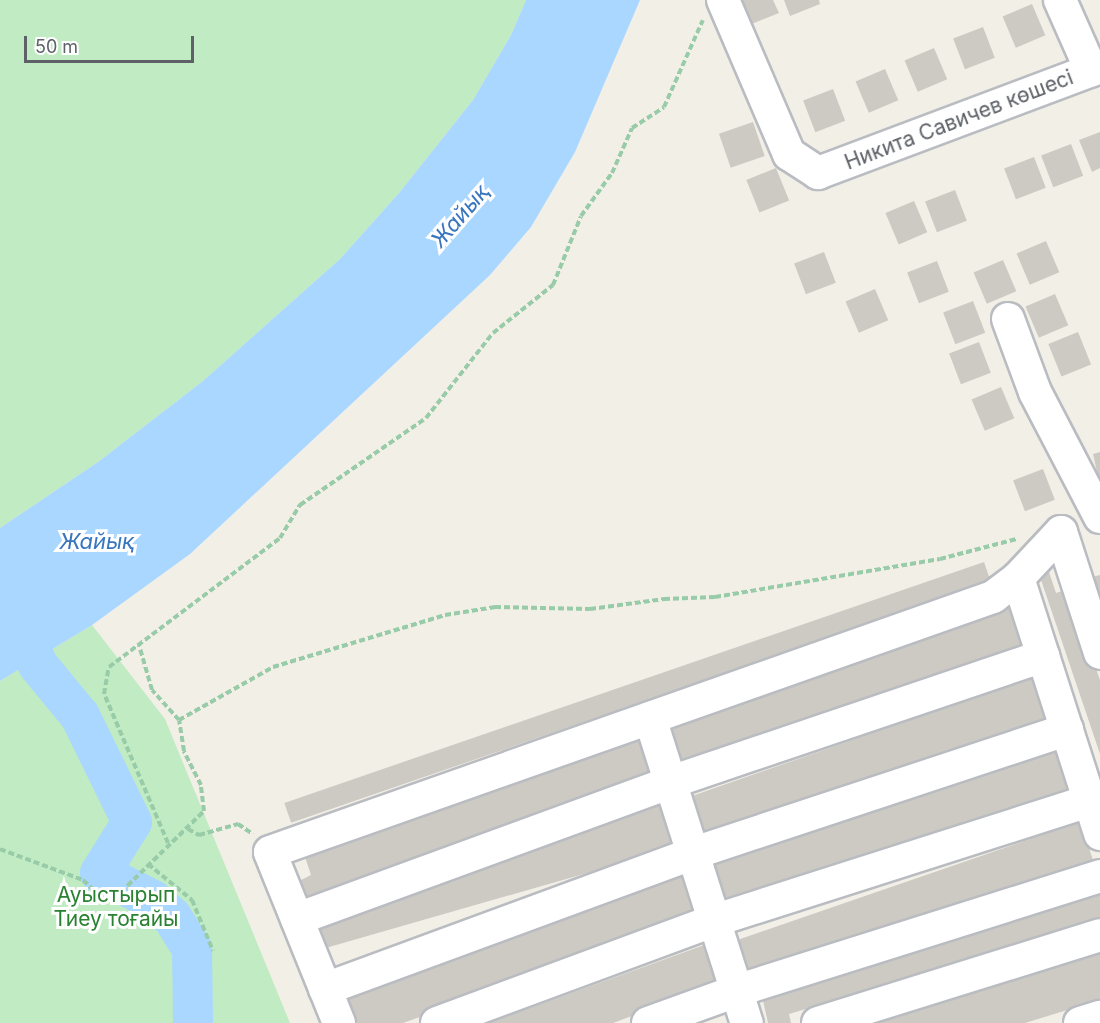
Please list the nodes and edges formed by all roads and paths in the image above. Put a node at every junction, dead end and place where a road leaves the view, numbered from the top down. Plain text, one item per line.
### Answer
1 (1060, 0) edge
2 (715, 5) edge
3 (1095, 68) edge
4 (1008, 319) dead end
5 (1100, 517) edge
6 (1100, 522) edge
7 (1061, 532) junction
8 (1021, 538) dead end
9 (1018, 578) junction
10 (139, 645) junction
11 (1100, 653) edge
12 (1043, 656) junction
13 (650, 718) junction
14 (179, 720) junction
15 (1067, 730) junction
16 (671, 782) junction
17 (1089, 801) junction
18 (188, 829) junction
19 (1100, 834) edge
20 (168, 843) junction
21 (0, 849) edge
22 (270, 852) junction
23 (694, 853) junction
24 (148, 864) junction
25 (1100, 876) edge
26 (297, 919) junction
27 (716, 920) junction
28 (1100, 934) edge
29 (213, 951) dead end
30 (325, 989) junction
31 (739, 990) junction
32 (1100, 1017) edge
33 (339, 1023) edge
34 (437, 1023) edge
35 (648, 1023) edge
36 (747, 1023) edge
37 (818, 1023) edge
38 (1080, 1023) edge

1 - 3 street
2 - 3 street, Никита Савичев көшесі
2 - 10 path
4 - 5 street
6 - 7 street
7 - 9 street
7 - 11 street
8 - 14 path
9 - 12 street
9 - 13 street
10 - 14 path
10 - 20 path
12 - 15 street
12 - 16 street
13 - 16 street
13 - 22 street
14 - 18 path
15 - 17 street
15 - 23 street
16 - 23 street
16 - 26 street
17 - 19 street
17 - 27 street
18 - 20 path
18 - 22 path
20 - 24 path
21 - 24 path
22 - 26 street
23 - 27 street
23 - 30 street
24 - 29 path
25 - 31 street
26 - 30 street
27 - 31 street
27 - 34 street
28 - 37 street
30 - 33 street
31 - 35 street
31 - 36 street
32 - 38 street

